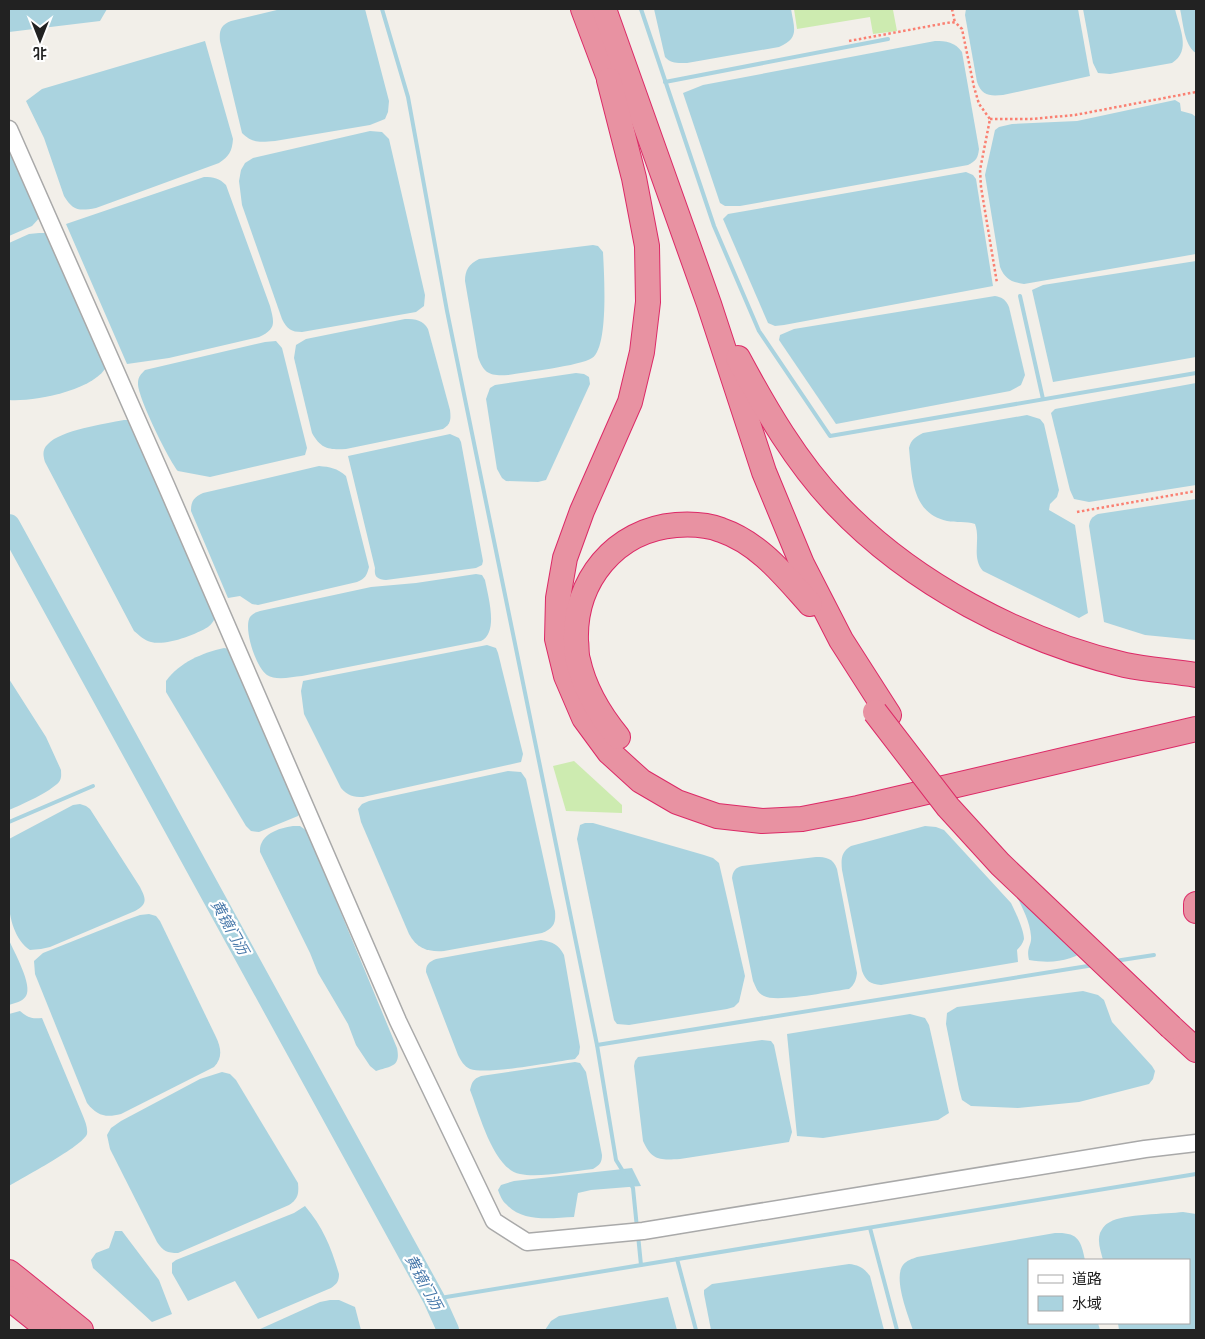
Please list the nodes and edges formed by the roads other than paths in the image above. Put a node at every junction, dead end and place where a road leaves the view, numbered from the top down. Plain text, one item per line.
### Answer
1 (583, 9) edge
2 (604, 9) edge
3 (609, 80) junction
4 (9, 129) edge
5 (709, 304) junction
6 (760, 474) junction
7 (810, 604) junction
8 (1196, 675) edge
9 (1196, 714) edge
10 (1196, 729) edge
11 (1196, 904) edge
12 (1196, 911) edge
13 (1183, 1025) edge
14 (1196, 1050) edge
15 (1196, 1143) edge
16 (9, 1272) edge
17 (9, 1298) edge
18 (49, 1330) edge
19 (80, 1330) edge

1 - 3 highway
2 - 5 highway
3 - 6 highway
3 - 10 highway
4 - 15 street
5 - 6 highway
5 - 8 highway
6 - 7 highway
6 - 13 highway
7 - 9 highway
7 - 13 highway, bridge
11 - 12 highway
13 - 14 highway
16 - 19 highway
17 - 18 highway

